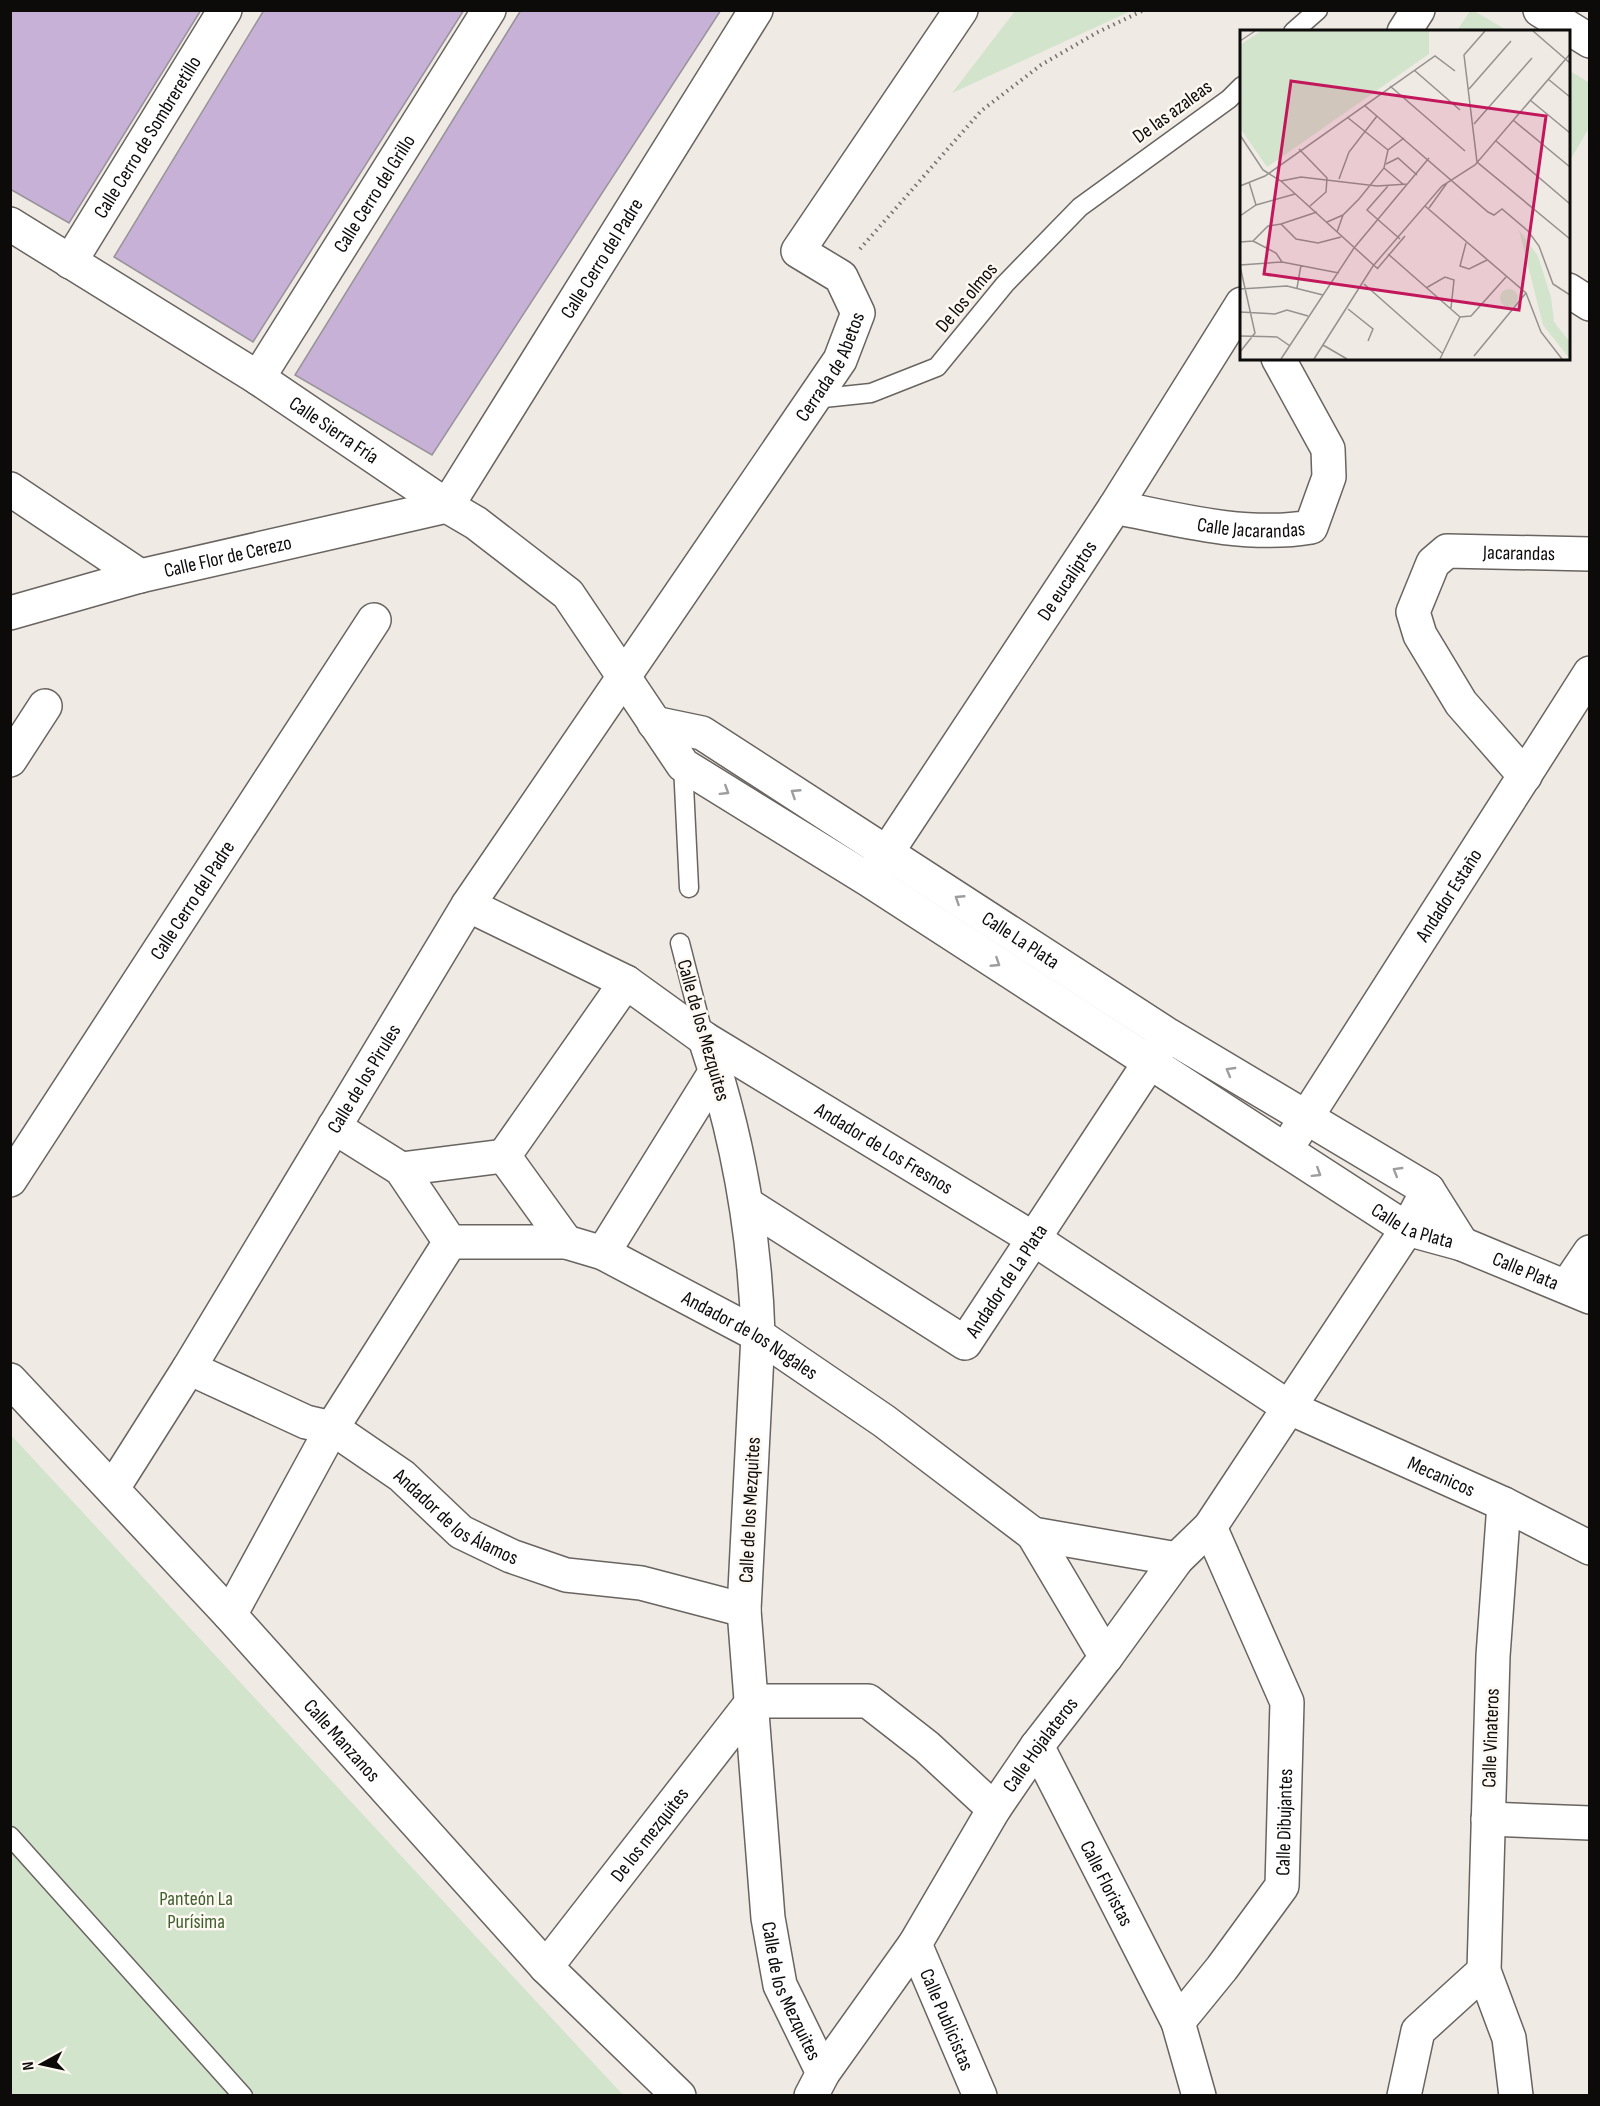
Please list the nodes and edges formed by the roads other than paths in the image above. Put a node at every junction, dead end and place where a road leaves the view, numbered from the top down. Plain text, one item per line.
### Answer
1 (225, 10) edge
2 (489, 10) edge
3 (756, 10) edge
4 (961, 10) edge
5 (1318, 10) edge
6 (1418, 10) edge
7 (1540, 10) edge
8 (1295, 30) edge
9 (1405, 30) edge
10 (1590, 41) edge
11 (1240, 88) edge
12 (1128, 171) joint
13 (10, 224) edge
14 (70, 262) junction
15 (1570, 291) edge
16 (1590, 304) edge
17 (1239, 314) edge
18 (1279, 360) edge
19 (258, 378) junction
20 (814, 399) junction
21 (10, 489) edge
22 (447, 506) junction
23 (1115, 507) junction
24 (1590, 554) edge
25 (140, 576) junction
26 (10, 613) edge
27 (374, 620) dead end
28 (1590, 673) edge
29 (624, 674) junction
30 (45, 706) dead end
31 (654, 723) junction
32 (702, 734) junction
33 (10, 760) edge
34 (683, 765) junction
35 (1525, 776) junction
36 (887, 853) junction
37 (868, 880) junction
38 (689, 888) dead end
39 (468, 905) junction
40 (680, 943) dead end
41 (626, 982) junction
42 (1168, 1035) junction
43 (705, 1039) junction
44 (1149, 1063) junction
45 (716, 1071) junction
46 (1306, 1115) junction
47 (334, 1127) junction
48 (1284, 1152) junction
49 (504, 1156) junction
50 (401, 1169) junction
51 (10, 1180) edge
52 (1428, 1190) junction
53 (748, 1205) junction
54 (1407, 1229) junction
55 (1034, 1239) junction
56 (450, 1242) junction
57 (566, 1242) junction
58 (1462, 1244) junction
59 (1590, 1252) edge
60 (603, 1253) junction
61 (1578, 1291) edge
62 (758, 1335) junction
63 (189, 1368) junction
64 (10, 1380) edge
65 (1290, 1408) junction
66 (332, 1428) junction
67 (113, 1488) junction
68 (1504, 1504) junction
69 (1210, 1527) junction
70 (1033, 1534) junction
71 (1590, 1548) edge
72 (1177, 1559) junction
73 (744, 1610) junction
74 (230, 1615) junction
75 (1106, 1657) junction
76 (753, 1701) junction
77 (1037, 1746) junction
78 (994, 1809) junction
79 (1488, 1819) junction
80 (1590, 1823) edge
81 (10, 1836) edge
82 (915, 1944) junction
83 (546, 1967) junction
84 (1484, 1971) junction
85 (1178, 2022) junction
86 (817, 2084) edge
87 (243, 2096) edge
88 (679, 2096) edge
89 (980, 2096) edge
90 (1199, 2096) edge
91 (1404, 2096) edge
92 (1516, 2096) edge

1 - 14 street, Calle Cerro de Sombreretillo
2 - 19 street, Calle Cerro del Grillo
3 - 22 street, Calle Cerro del Padre
4 - 20 street, Cerrada de Abetos
5 - 8 lane
6 - 9 street
7 - 10 street
11 - 12 lane, De las azaleas
12 - 20 lane, De los olmos
13 - 14 street, Calle Sierra Fría
14 - 19 street, Calle Sierra Fría
15 - 16 street
17 - 23 street, De eucaliptos
18 - 23 street, Calle Jacarandas
19 - 22 street, Calle Sierra Fría
20 - 29 street, Cerrada de Abetos
21 - 25 street
22 - 25 street, Calle Flor de Cerezo
22 - 29 street, Calle Sierra Fría
23 - 36 street, De eucaliptos
24 - 35 street, Jacarandas
25 - 26 street, Calle Flor de Cerezo
27 - 51 street, Calle Cerro del Padre
28 - 35 street, Andador Estaño
29 - 31 street
29 - 39 street, Calle de los Pirules
30 - 33 street
31 - 32 street, Calle La Plata
31 - 34 street, Calle La Plata
32 - 34 street
36 -> 32 street, Calle La Plata
34 -> 37 street, Calle La Plata
34 - 38 lane
35 - 46 street, Andador Estaño
36 - 37 street, De eucaliptos
42 -> 36 street, Calle La Plata
37 -> 44 street, Calle La Plata
39 - 41 street, Andador de Los Fresnos
39 - 47 street, Calle de los Pirules
40 - 43 lane, Calle de los Mezquites
41 - 43 street, Andador de Los Fresnos
41 - 49 street
42 - 44 street, Andador de La Plata
46 -> 42 street, Calle La Plata
43 - 45 street, Calle de los Mezquites
43 - 55 street, Andador de Los Fresnos
44 - 48 street, Calle La Plata
44 - 55 street, Andador de La Plata
45 - 53 street, Calle de los Mezquites
45 - 60 street
46 - 48 street, Andador Estaño
52 -> 46 street, Calle La Plata
47 - 50 street
47 - 63 street, Calle de los Pirules
48 -> 54 street, Calle La Plata
49 - 50 street
49 - 57 street
50 - 56 street
52 - 54 street, Calle Hojalateros
52 - 58 street, Calle La Plata
53 - 55 street, Andador de La Plata
53 - 62 street, Calle de los Mezquites
54 - 58 street, Calle La Plata
54 - 65 street, Calle Hojalateros
55 - 65 street, Andador de Los Fresnos
56 - 57 street, Andador de los Nogales
56 - 66 street
57 - 60 street, Andador de los Nogales
58 - 61 street, Calle Plata
59 - 61 street
60 - 62 street, Andador de los Nogales
62 - 70 street, Andador de los Nogales
62 - 73 street, Calle de los Mezquites
63 - 66 street, Andador de los Álamos
63 - 67 street, Calle de los Pirules
64 - 67 street, Calle Manzanos
65 - 68 street, Mecanicos
65 - 69 street, Calle Hojalateros
66 - 73 street, Andador de los Álamos
66 - 74 street
67 - 74 street, Calle Manzanos
68 - 71 street, Mecanicos
68 - 79 street, Calle Vinateros
69 - 72 street, Calle Hojalateros
69 - 85 street, Calle Dibujantes
70 - 72 street
70 - 75 street, Andador de los Nogales
72 - 75 street, Calle Hojalateros
73 - 76 street, Calle de los Mezquites
74 - 83 street, Calle Manzanos
75 - 77 street, Calle Hojalateros
76 - 78 street
76 - 83 street, De los mezquites
76 - 86 street, Calle de los Mezquites
77 - 78 street, Calle Hojalateros
77 - 85 street, Calle Floristas
78 - 82 street, Calle Hojalateros
79 - 80 street
79 - 84 street, Calle Vinateros
81 - 87 lane
82 - 86 street, Calle Hojalateros
82 - 89 street, Calle Publicistas
83 - 88 street, Calle Manzanos
84 - 91 street
84 - 92 street, Calle Vinateros
85 - 90 street

